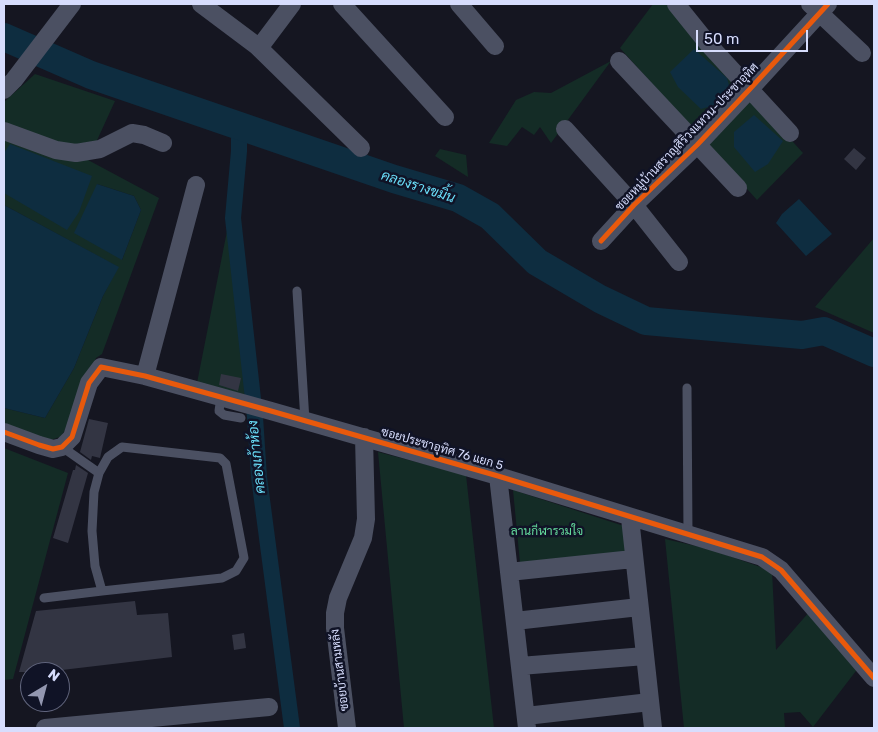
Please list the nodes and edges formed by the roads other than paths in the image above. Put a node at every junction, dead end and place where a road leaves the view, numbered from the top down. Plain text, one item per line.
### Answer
1 (72, 4) edge
2 (201, 4) edge
3 (292, 4) edge
4 (342, 4) edge
5 (459, 4) edge
6 (676, 4) edge
7 (819, 7) edge
8 (494, 46) dead end
9 (259, 48) junction
10 (862, 53) dead end
11 (619, 61) dead end
12 (9, 85) edge
13 (749, 90) junction
14 (445, 117) dead end
15 (565, 129) dead end
16 (4, 131) edge
17 (790, 133) dead end
18 (163, 143) dead end
19 (697, 145) junction
20 (361, 148) dead end
21 (196, 185) dead end
22 (738, 188) dead end
23 (634, 205) junction
24 (601, 241) dead end
25 (680, 262) dead end
26 (297, 291) dead end
27 (145, 376) junction
28 (687, 388) dead end
29 (305, 421) junction
30 (4, 432) edge
31 (364, 437) junction
32 (62, 447) junction
33 (99, 473) junction
34 (498, 476) junction
35 (630, 518) junction
36 (688, 536) junction
37 (633, 559) junction
38 (509, 572) junction
39 (102, 592) junction
40 (44, 598) dead end
41 (639, 607) junction
42 (515, 621) junction
43 (644, 656) junction
44 (520, 666) junction
45 (874, 678) edge
46 (650, 702) junction
47 (268, 707) dead end
48 (527, 722) edge
49 (45, 728) edge
50 (348, 728) edge
51 (653, 728) edge

1 - 12 street
2 - 9 street
3 - 9 street
4 - 14 street
5 - 8 street
6 - 13 street
7 - 10 street
7 - 13 street, ซอยหมู่บ้านสราญสิริวงแหวน-ประชาอุทิศ
9 - 20 street
11 - 19 street
13 - 17 street
13 - 19 street, ซอยหมู่บ้านสราญสิริวงแหวน-ประชาอุทิศ
15 - 23 street
16 - 18 street
19 - 22 street
19 - 23 street, ซอยหมู่บ้านสราญสิริวงแหวน-ประชาอุทิศ
21 - 27 street
23 - 24 street, ซอยหมู่บ้านสราญสิริวงแหวน-ประชาอุทิศ
23 - 25 street
26 - 29 lane
27 - 29 street, ซอยประชาอุทิศ 76 แยก 5
27 - 32 street, ซอยประชาอุทิศ 76 แยก 5
28 - 36 lane
29 - 31 street, ซอยประชาอุทิศ 76 แยก 5
30 - 32 street
31 - 34 street, ซอยประชาอุทิศ 76 แยก 5
31 - 50 street, ซอยบ้านสามหลัง
32 - 33 lane
33 - 39 lane
33 - 39 lane
34 - 35 street, ซอยประชาอุทิศ 76 แยก 5
34 - 38 street
35 - 36 street, ซอยประชาอุทิศ 76 แยก 5
35 - 37 street
36 - 45 street, ซอยประชาอุทิศ 76 แยก 5
37 - 38 street
37 - 41 street
38 - 42 street
39 - 40 lane
41 - 42 street
41 - 43 street
42 - 44 street
43 - 44 street
43 - 46 street
44 - 48 street
46 - 48 street
46 - 51 street
47 - 49 street

